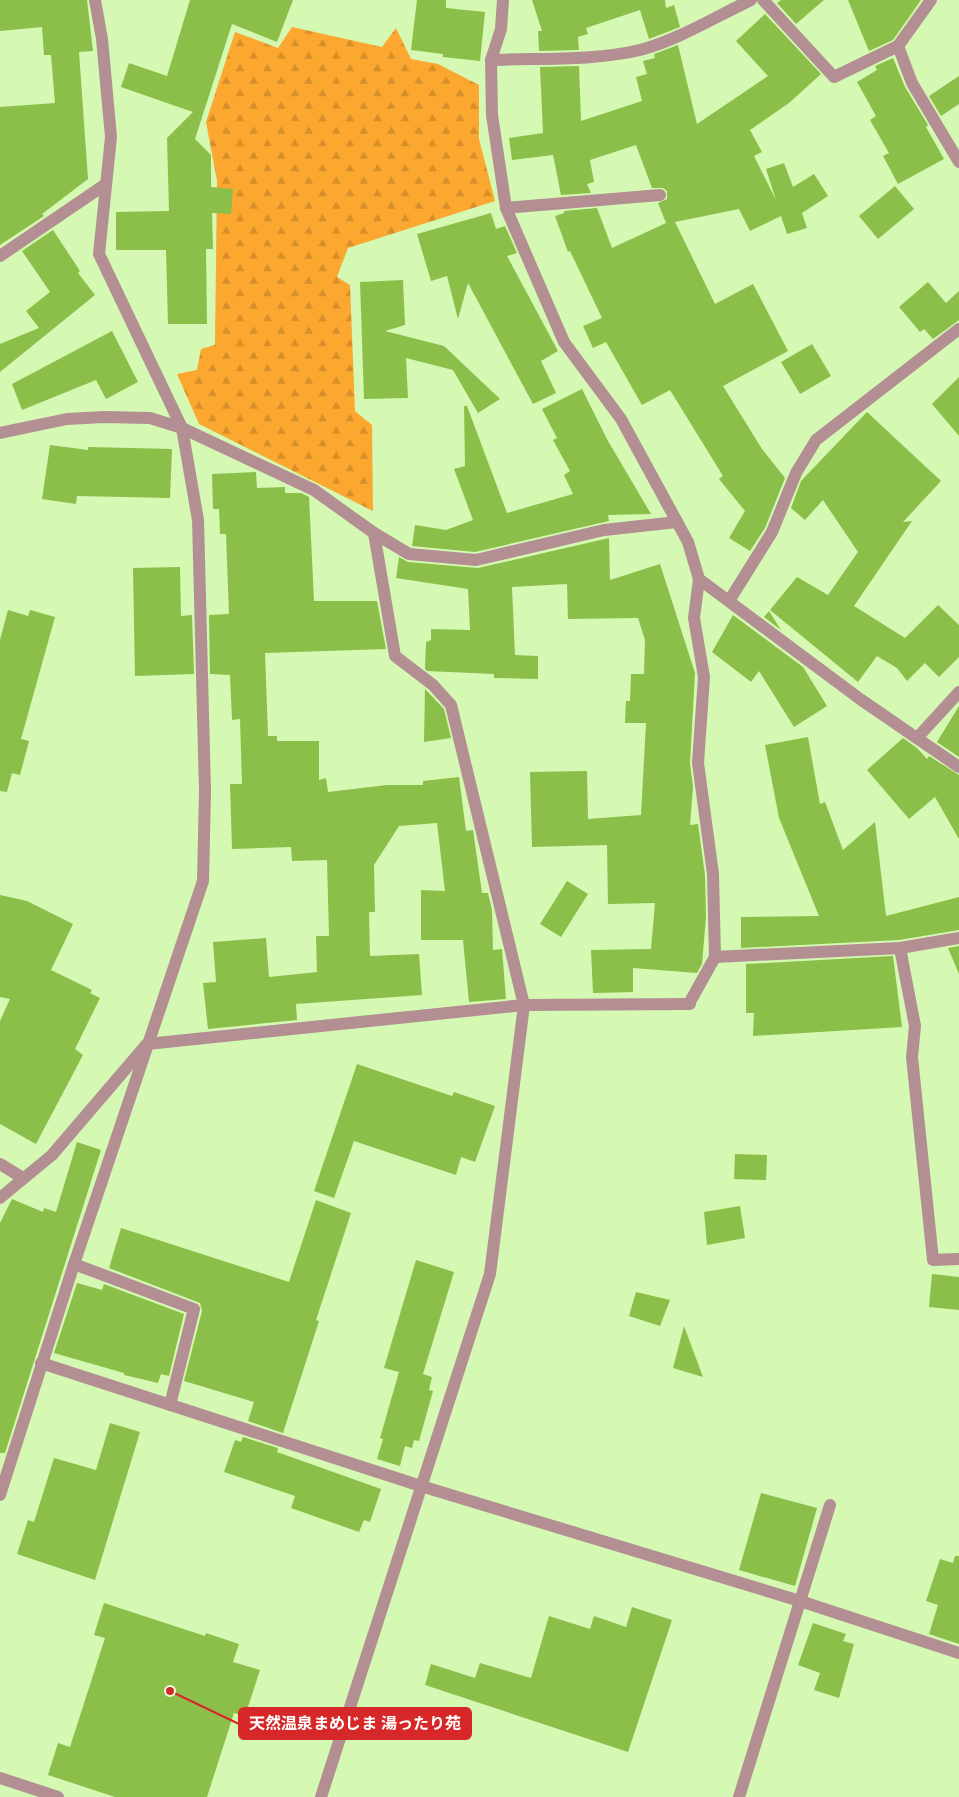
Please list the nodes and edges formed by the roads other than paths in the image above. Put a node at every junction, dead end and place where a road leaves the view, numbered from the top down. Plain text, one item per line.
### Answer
1 (95, 0) edge
2 (503, 0) edge
3 (751, 0) edge
4 (763, 0) edge
5 (931, 0) edge
6 (898, 46) junction
7 (492, 60) junction
8 (959, 162) edge
9 (106, 184) junction
10 (660, 194) dead end
11 (506, 208) junction
12 (0, 256) edge
13 (959, 329) edge
14 (182, 428) junction
15 (0, 432) edge
16 (677, 522) junction
17 (374, 533) junction
18 (699, 579) junction
19 (729, 601) junction
20 (959, 692) edge
21 (917, 738) junction
22 (959, 767) edge
23 (959, 938) edge
24 (900, 948) junction
25 (715, 958) junction
26 (524, 1005) junction
27 (147, 1044) junction
28 (0, 1164) edge
29 (24, 1178) junction
30 (0, 1198) edge
31 (959, 1259) edge
32 (74, 1264) junction
33 (41, 1363) junction
34 (170, 1404) junction
35 (421, 1486) junction
36 (0, 1495) edge
37 (830, 1505) dead end
38 (800, 1601) junction
39 (959, 1653) edge
40 (0, 1778) edge
41 (58, 1797) edge
42 (321, 1797) edge
43 (739, 1797) edge

1 - 9 street
2 - 7 street
3 - 7 street
4 - 6 street
5 - 6 street
6 - 8 street
7 - 11 street
9 - 12 street
9 - 14 street
10 - 11 street
11 - 16 street
13 - 19 street
14 - 15 street
14 - 17 street
14 - 27 street
16 - 17 street
16 - 18 street
17 - 26 street
18 - 19 street
18 - 25 street
19 - 21 street
20 - 21 street
21 - 22 street
23 - 24 street
24 - 25 street
24 - 31 street
25 - 26 street
26 - 27 street
26 - 35 street
27 - 29 street
27 - 32 street
28 - 29 street
29 - 30 street
32 - 33 street
32 - 34 street
33 - 34 street
33 - 36 street
34 - 35 street
35 - 38 street
35 - 42 street
37 - 38 street
38 - 39 street
38 - 43 street
40 - 41 street

